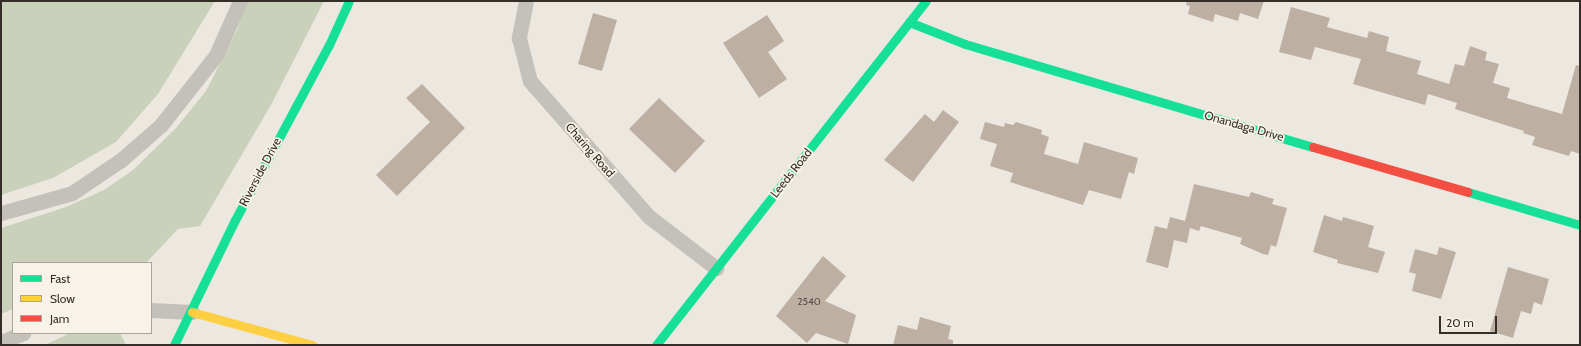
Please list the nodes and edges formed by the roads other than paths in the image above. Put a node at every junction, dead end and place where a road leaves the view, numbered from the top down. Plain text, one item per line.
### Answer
1 (240, 1) edge
2 (349, 1) edge
3 (526, 1) edge
4 (926, 1) edge
5 (909, 22) junction
6 (1, 213) edge
7 (1580, 225) edge
8 (716, 268) junction
9 (152, 310) edge
10 (192, 312) junction
11 (21, 334) edge
12 (1, 342) edge
13 (174, 345) edge
14 (313, 345) edge
15 (656, 345) edge

1 - 6 street
2 - 10 street, Riverside Drive
3 - 8 street, Charing Road
4 - 5 street, Leeds Road
5 - 7 street, Onandaga Drive
5 - 8 street, Leeds Road
8 - 15 street, Leeds Road
9 - 10 street
10 - 13 street, Riverside Drive
10 - 14 street
11 - 12 street

